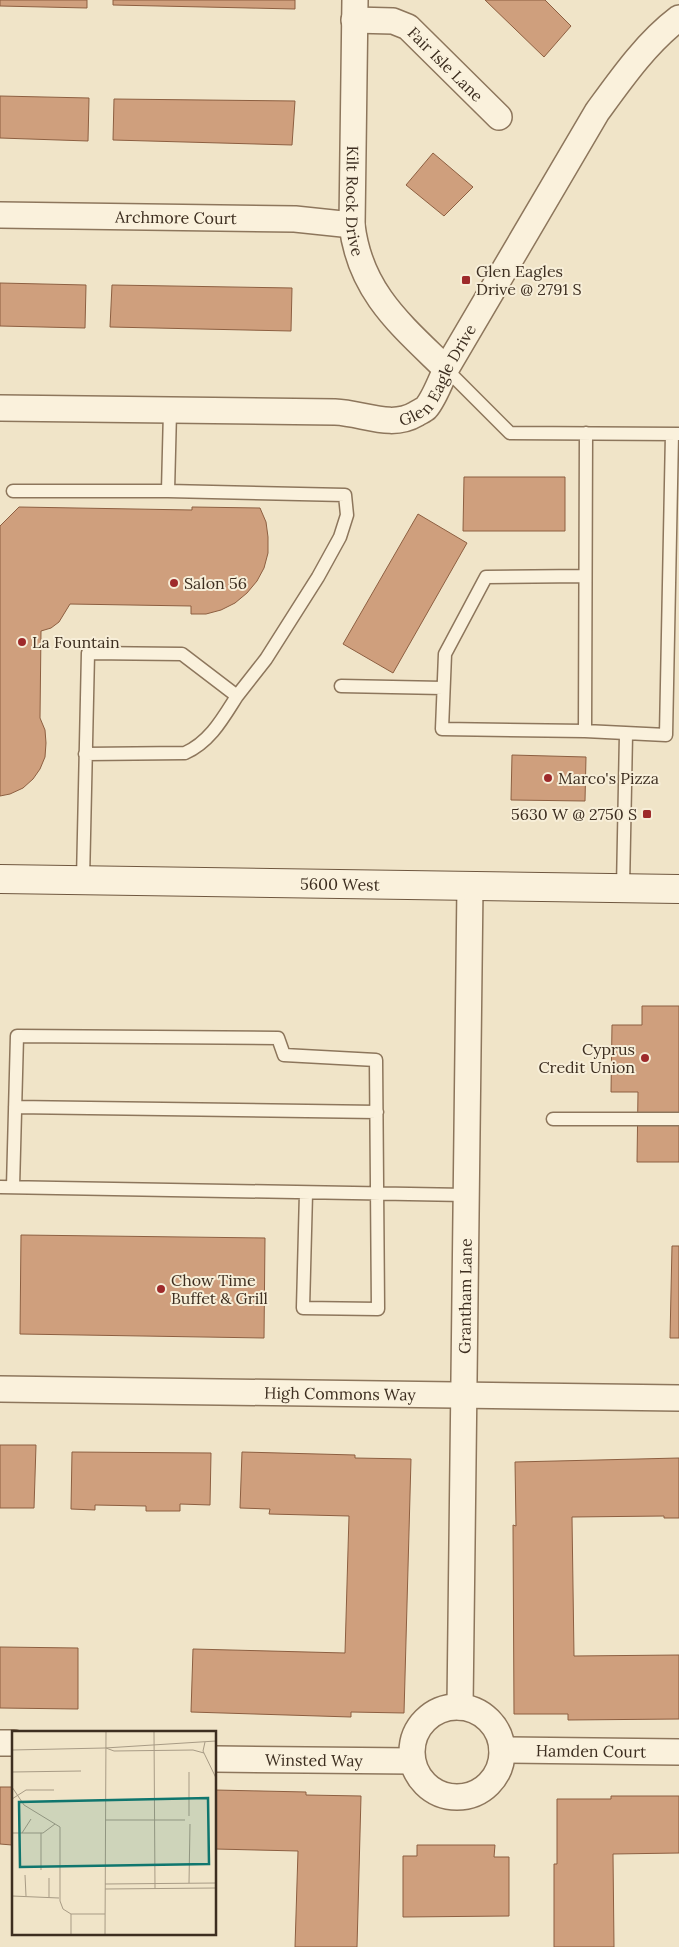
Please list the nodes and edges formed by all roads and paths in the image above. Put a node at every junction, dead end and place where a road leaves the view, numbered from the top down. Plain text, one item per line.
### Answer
1 (355, 10) edge
2 (679, 18) edge
3 (500, 117) dead end
4 (0, 215) edge
5 (352, 225) junction
6 (446, 369) junction
7 (0, 408) edge
8 (170, 410) junction
9 (586, 433) junction
10 (675, 434) edge
11 (13, 491) dead end
12 (168, 491) junction
13 (675, 506) edge
14 (585, 576) junction
15 (341, 686) dead end
16 (443, 688) junction
17 (238, 696) junction
18 (585, 732) junction
19 (626, 734) junction
20 (86, 754) junction
21 (0, 879) edge
22 (83, 880) junction
23 (470, 886) junction
24 (623, 888) junction
25 (679, 889) edge
26 (15, 1107) junction
27 (377, 1112) junction
28 (553, 1119) dead end
29 (679, 1119) edge
30 (6, 1187) edge
31 (306, 1192) junction
32 (377, 1194) junction
33 (466, 1195) junction
34 (0, 1390) edge
35 (464, 1395) junction
36 (679, 1398) edge
37 (460, 1707) junction
38 (502, 1750) junction
39 (679, 1752) edge
40 (216, 1759) edge
41 (412, 1761) junction

1 - 3 street, Fair Isle Lane
1 - 5 street, Kilt Rock Drive
2 - 6 street, Glen Eagle Drive
4 - 5 street, Archmore Court
5 - 6 street, Kilt Rock Drive
6 - 8 street, Glen Eagle Drive
6 - 9 lane
7 - 8 street, Glen Eagle Drive
8 - 12 lane
9 - 10 lane
9 - 14 lane
10 - 13 lane
11 - 12 lane
12 - 17 lane
13 - 19 lane
14 - 16 lane
14 - 18 lane
15 - 16 lane
16 - 18 lane
17 - 20 lane
17 - 20 lane
18 - 19 lane
19 - 24 lane
20 - 22 lane
21 - 22 main road, 5600 West
22 - 23 main road, 5600 West
23 - 24 main road, 5600 West
23 - 33 street, Grantham Lane
24 - 25 main road, 5600 West
26 - 27 lane
26 - 27 lane
26 - 30 lane
27 - 32 lane
28 - 29 lane
30 - 31 lane
31 - 32 lane
31 - 32 lane
32 - 33 lane
33 - 35 street, Grantham Lane
34 - 35 street, High Commons Way
35 - 36 street, High Commons Way
35 - 37 street, Grantham Lane
37 - 38 street
37 - 41 street
38 - 39 street, Hamden Court
38 - 41 street
40 - 41 street, Winsted Way

